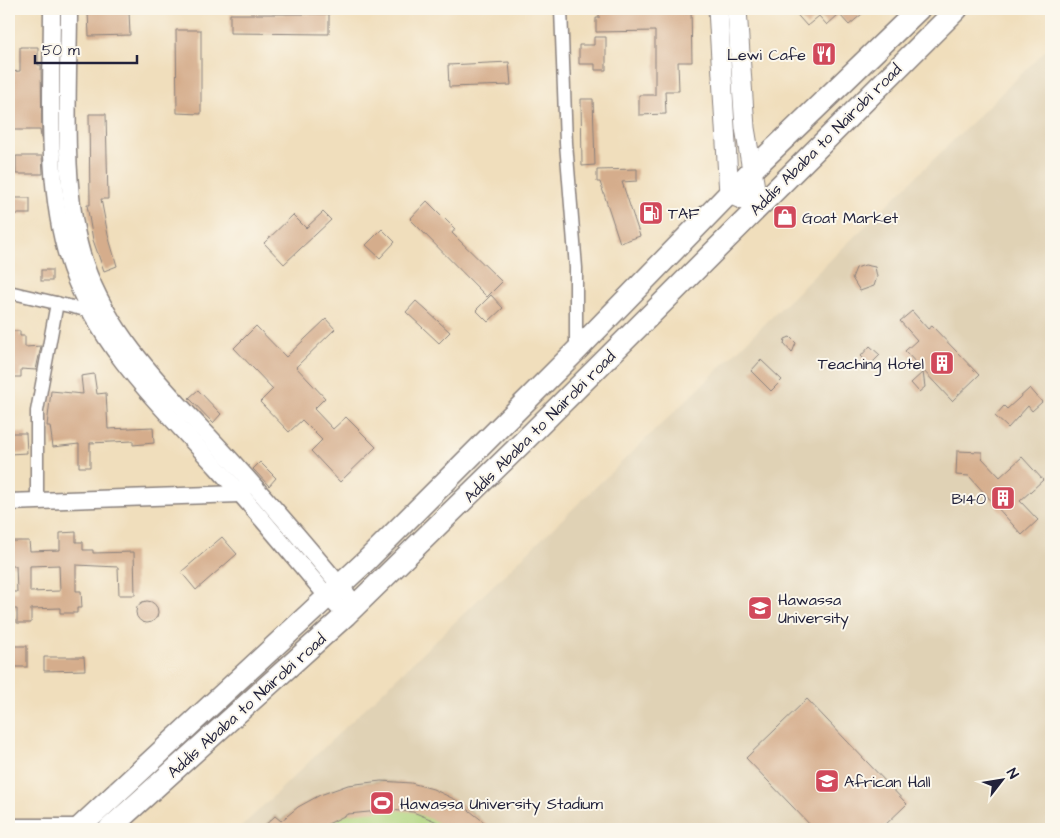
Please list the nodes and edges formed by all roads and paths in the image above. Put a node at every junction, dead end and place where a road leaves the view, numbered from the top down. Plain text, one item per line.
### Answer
1 (52, 9) edge
2 (69, 9) edge
3 (561, 9) edge
4 (919, 9) edge
5 (957, 9) edge
6 (718, 15) edge
7 (737, 16) edge
8 (751, 171) junction
9 (729, 194) junction
10 (758, 206) junction
11 (9, 292) edge
12 (56, 303) junction
13 (97, 308) junction
14 (576, 351) junction
15 (245, 488) junction
16 (9, 502) edge
17 (37, 502) junction
18 (334, 591) junction
19 (351, 610) junction
20 (9, 826) edge
21 (80, 827) edge
22 (109, 829) edge

1 - 13 street
2 - 13 street
3 - 14 street
4 - 8 highway, Addis Ababa to Nairobi road
5 - 10 highway, Addis Ababa to Nairobi road
6 - 7 main road
6 - 9 main road
7 - 8 main road
8 - 9 highway, Addis Ababa to Nairobi road
8 - 10 main road
9 - 10 main road
9 - 14 highway, Addis Ababa to Nairobi road
10 - 19 highway, Addis Ababa to Nairobi road
11 - 12 street
12 - 13 street
12 - 17 street
13 - 15 street
14 - 18 highway, Addis Ababa to Nairobi road
15 - 17 street
15 - 18 street
16 - 17 street
18 - 19 street
18 - 21 highway, Addis Ababa to Nairobi road
19 - 22 highway, Addis Ababa to Nairobi road
20 - 21 street

